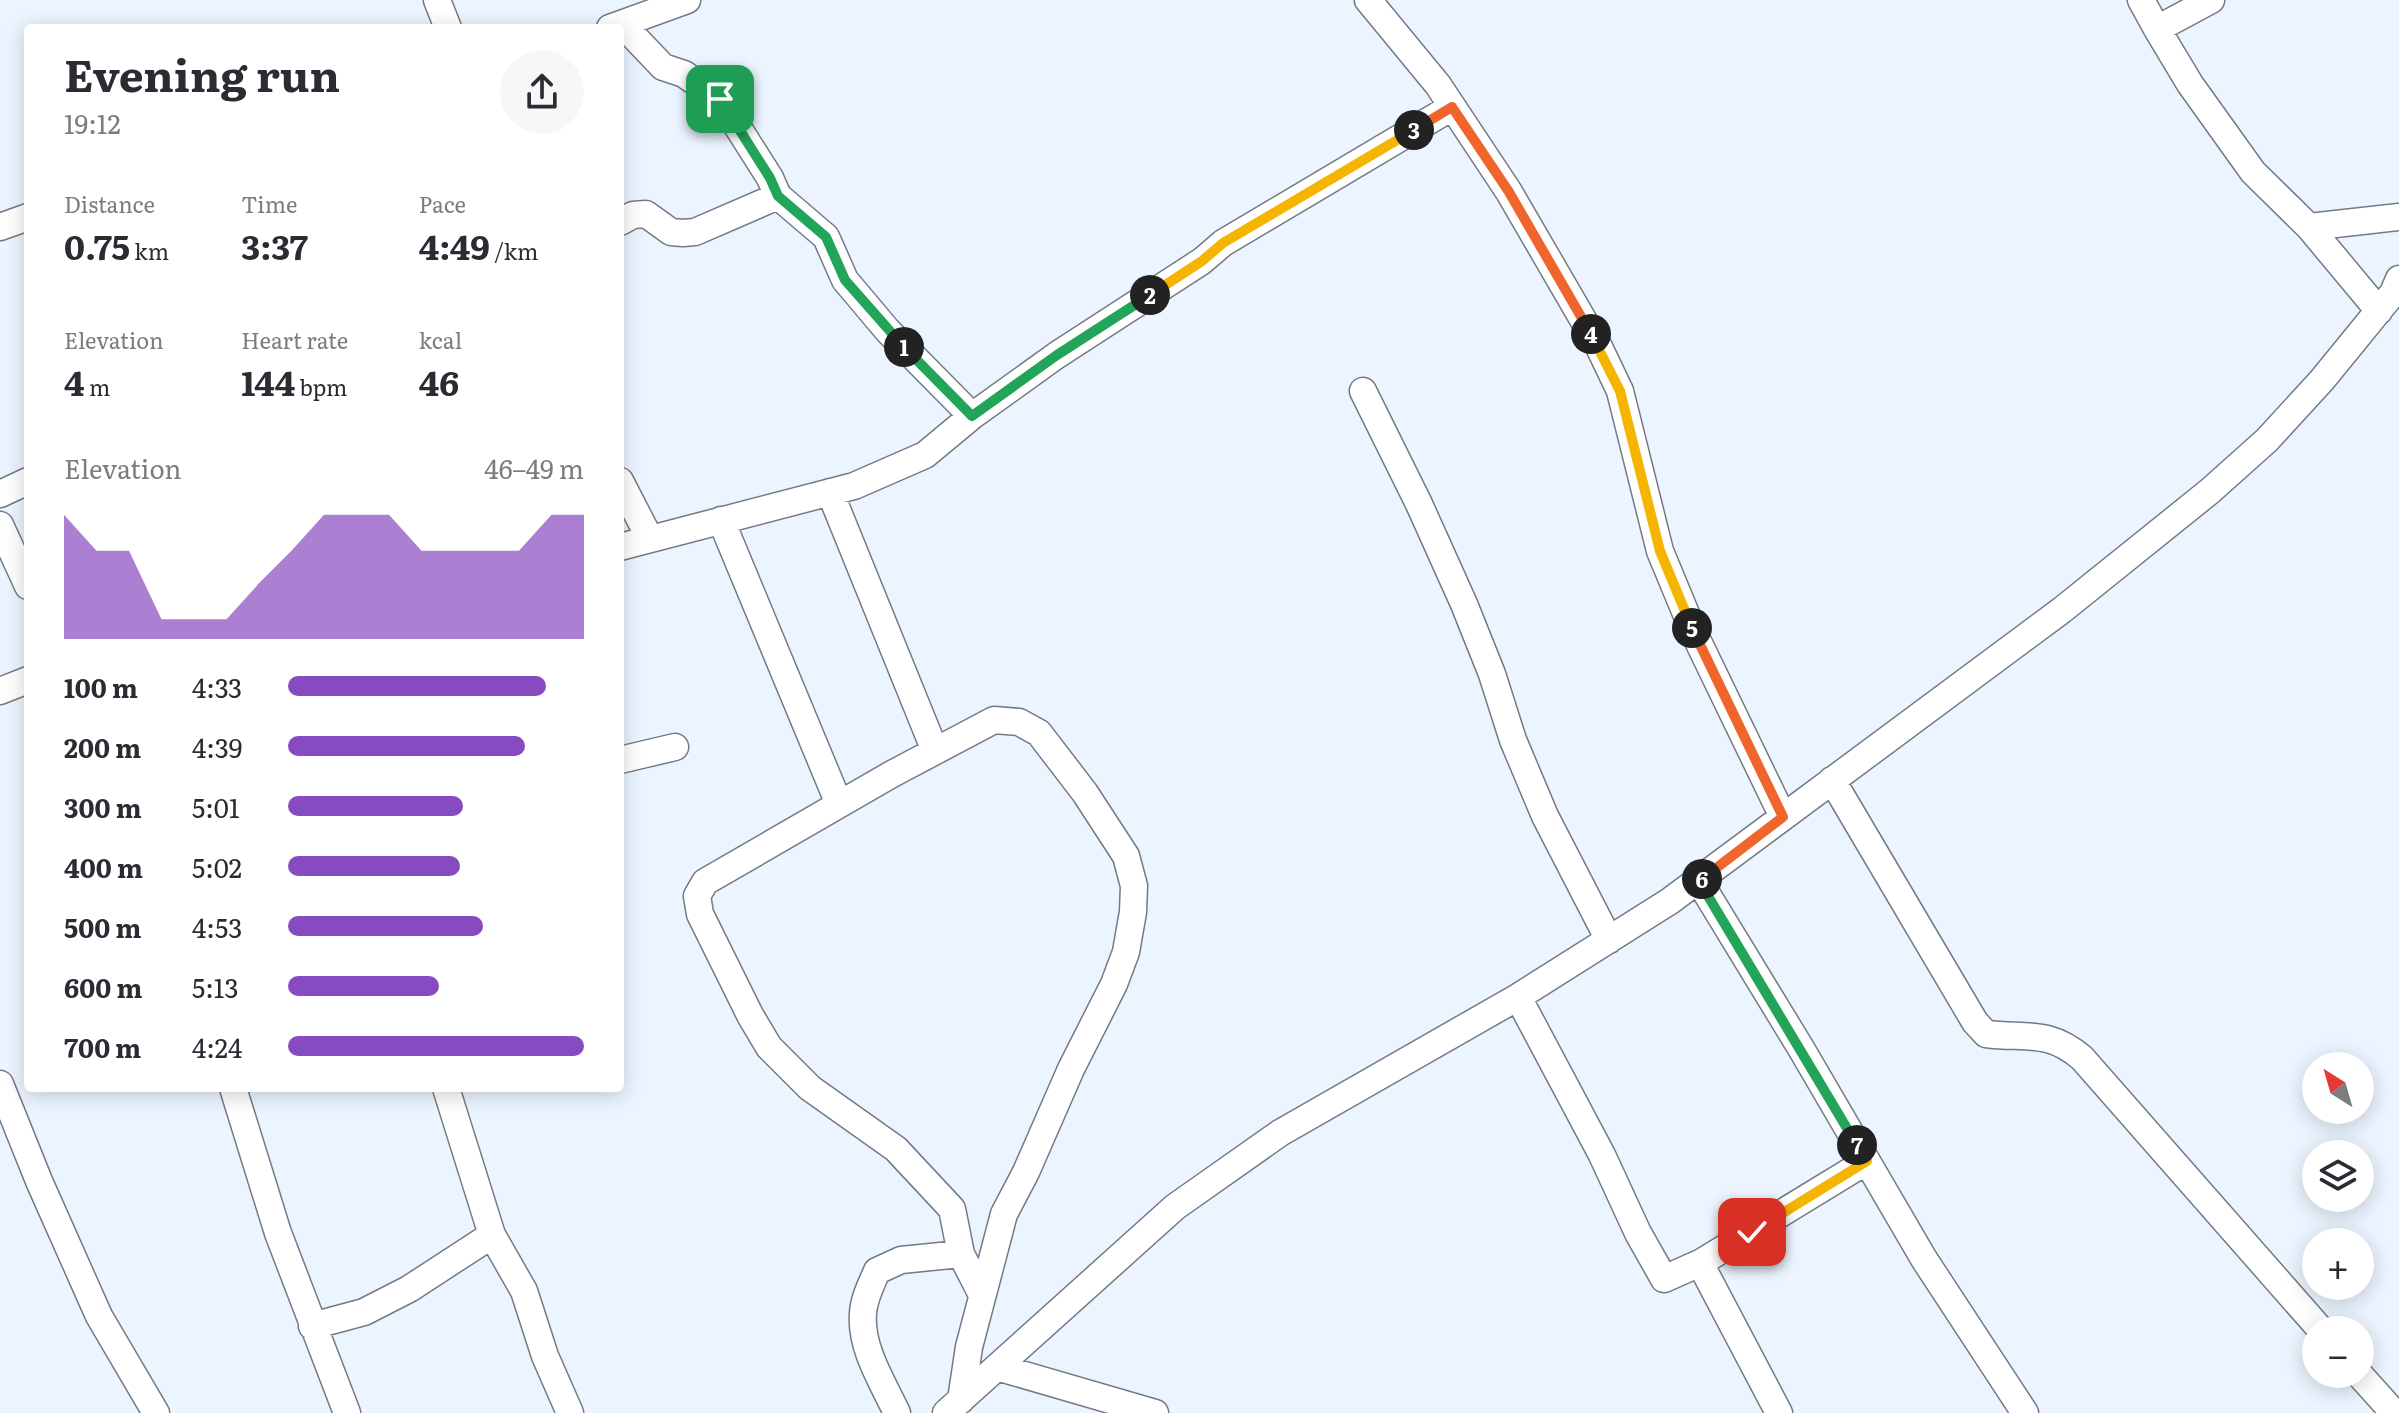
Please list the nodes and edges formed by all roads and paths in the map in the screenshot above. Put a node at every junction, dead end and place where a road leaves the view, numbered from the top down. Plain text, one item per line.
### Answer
1 (437, 0) edge
2 (687, 0) edge
3 (1368, 0) edge
4 (2141, 0) edge
5 (2211, 0) edge
6 (446, 24) edge
7 (621, 24) edge
8 (2157, 29) junction
9 (624, 33) edge
10 (1452, 107) junction
11 (778, 196) junction
12 (2399, 217) edge
13 (24, 218) edge
14 (624, 220) edge
15 (0, 227) edge
16 (2309, 227) junction
17 (2399, 279) edge
18 (2379, 311) junction
19 (1363, 391) dead end
20 (972, 416) junction
21 (24, 483) edge
22 (624, 489) edge
23 (830, 492) junction
24 (0, 494) edge
25 (721, 520) junction
26 (0, 525) edge
27 (650, 539) junction
28 (624, 546) edge
29 (24, 577) edge
30 (24, 682) edge
31 (0, 691) edge
32 (675, 747) dead end
33 (935, 751) junction
34 (624, 759) edge
35 (1832, 780) junction
36 (839, 804) junction
37 (1783, 817) junction
38 (1699, 881) junction
39 (1609, 940) junction
40 (1518, 997) junction
41 (0, 1084) edge
42 (234, 1092) edge
43 (447, 1092) edge
44 (1867, 1161) junction
45 (492, 1235) junction
46 (961, 1254) junction
47 (1700, 1263) junction
48 (982, 1295) junction
49 (2309, 1316) edge
50 (312, 1326) junction
51 (997, 1367) junction
52 (2372, 1388) edge
53 (954, 1407) edge
54 (340, 1411) edge
55 (156, 1413) edge
56 (570, 1413) edge
57 (897, 1413) edge
58 (1155, 1413) edge
59 (1779, 1413) edge
60 (2025, 1413) edge
61 (2394, 1413) edge

1 - 6 street
2 - 7 street
3 - 10 street
4 - 8 street
5 - 8 street
8 - 16 street
9 - 11 street
10 - 20 street
10 - 37 street
11 - 14 street
11 - 20 street
12 - 16 street
13 - 15 street
16 - 18 street
17 - 18 street
18 - 35 street
19 - 39 street
20 - 23 street
21 - 24 street
22 - 27 street
23 - 25 street
23 - 33 street
25 - 27 street
25 - 36 street
26 - 29 street
27 - 28 street
30 - 31 street
32 - 34 street
33 - 36 street
33 - 48 street
35 - 37 street
35 - 49 street
36 - 46 street
37 - 38 street
38 - 39 street
38 - 44 street
39 - 40 street
40 - 47 street
40 - 51 street
41 - 55 street
42 - 50 street
43 - 45 street
44 - 47 street
44 - 60 street
45 - 50 street
45 - 56 street
46 - 48 street
46 - 57 street
47 - 59 street
48 - 53 street
50 - 54 street
51 - 53 street
51 - 58 street
52 - 61 street

